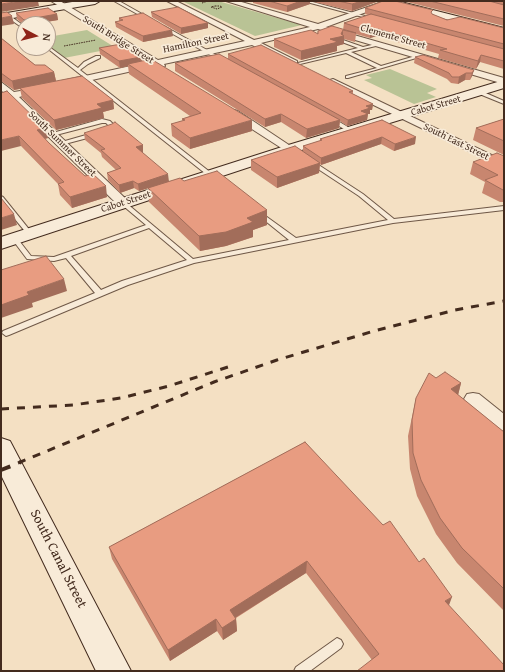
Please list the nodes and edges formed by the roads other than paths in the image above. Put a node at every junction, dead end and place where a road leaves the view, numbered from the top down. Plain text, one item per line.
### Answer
1 (95, 1) edge
2 (116, 1) edge
3 (171, 1) edge
4 (230, 1) edge
5 (305, 1) edge
6 (389, 1) edge
7 (60, 4) edge
8 (355, 14) junction
9 (443, 16) junction
10 (5, 17) edge
11 (433, 19) edge
12 (377, 20) edge
13 (16, 23) edge
14 (318, 27) junction
15 (504, 31) edge
16 (343, 41) edge
17 (253, 42) junction
18 (379, 44) junction
19 (363, 48) junction
20 (208, 51) junction
21 (347, 52) junction
22 (56, 53) edge
23 (98, 56) edge
24 (421, 56) junction
25 (226, 62) edge
26 (156, 63) junction
27 (296, 64) junction
28 (382, 68) junction
29 (78, 70) junction
30 (168, 71) edge
31 (311, 71) edge
32 (348, 77) dead end
33 (88, 78) junction
34 (325, 78) edge
35 (504, 81) edge
36 (504, 84) edge
37 (1, 85) edge
38 (479, 92) junction
39 (12, 95) junction
40 (1, 98) edge
41 (504, 103) edge
42 (226, 108) edge
43 (324, 116) edge
44 (401, 116) junction
45 (351, 131) junction
46 (52, 134) junction
47 (61, 143) junction
48 (293, 151) junction
49 (308, 160) edge
50 (504, 166) edge
51 (215, 179) junction
52 (1, 198) edge
53 (123, 203) junction
54 (504, 208) edge
55 (254, 210) edge
56 (393, 221) junction
57 (150, 226) junction
58 (15, 239) edge
59 (294, 240) junction
60 (67, 254) junction
61 (192, 261) junction
62 (100, 294) junction
63 (6, 333) dead end
64 (473, 399) dead end
65 (504, 424) edge
66 (1, 448) edge
67 (337, 644) dead end
68 (114, 671) edge
69 (300, 671) edge

1 - 7 main road
2 - 20 lane
3 - 17 street
4 - 14 street, Clemente Street
5 - 8 lane
6 - 8 street, Hamilton Street
6 - 9 main road
7 - 10 main road
7 - 26 street, South Bridge Street
8 - 12 lane
8 - 14 street, Hamilton Street
9 - 11 lane
9 - 15 main road
10 - 13 lane
14 - 17 street, Hamilton Street
14 - 18 street, Clemente Street
16 - 19 lane
17 - 20 street, Hamilton Street
17 - 27 street
18 - 19 lane
18 - 24 street, Clemente Street
19 - 21 lane
20 - 25 lane
20 - 26 street, Hamilton Street
21 - 27 lane
21 - 28 lane
22 - 29 lane
23 - 29 lane
24 - 28 lane
24 - 35 street, Clemente Street
26 - 30 street, South Bridge Street
26 - 33 street, Hamilton Street
27 - 31 street
28 - 32 lane
29 - 33 lane
33 - 39 street, Hamilton Street
33 - 51 lane
34 - 44 street, South East Street
36 - 38 main road, Cabot Street
37 - 39 street, South Summer Street
38 - 41 lane
38 - 44 main road, Cabot Street
39 - 40 street, Hamilton Street
39 - 46 street, South Summer Street
42 - 48 street
43 - 45 lane
44 - 45 main road, Cabot Street
44 - 50 street, South East Street
45 - 48 main road, Cabot Street
46 - 47 street, South Summer Street
46 - 47 lane
47 - 53 street, South Summer Street
48 - 51 main road, Cabot Street
49 - 56 lane
51 - 53 main road, Cabot Street
52 - 58 lane
53 - 57 lane
53 - 58 main road, Cabot Street
54 - 56 lane
55 - 59 lane
56 - 59 lane
57 - 60 lane
57 - 61 lane
58 - 60 lane
59 - 61 lane
60 - 62 lane
61 - 62 lane
62 - 63 lane
64 - 65 street
66 - 68 main road, South Canal Street
67 - 69 lane

